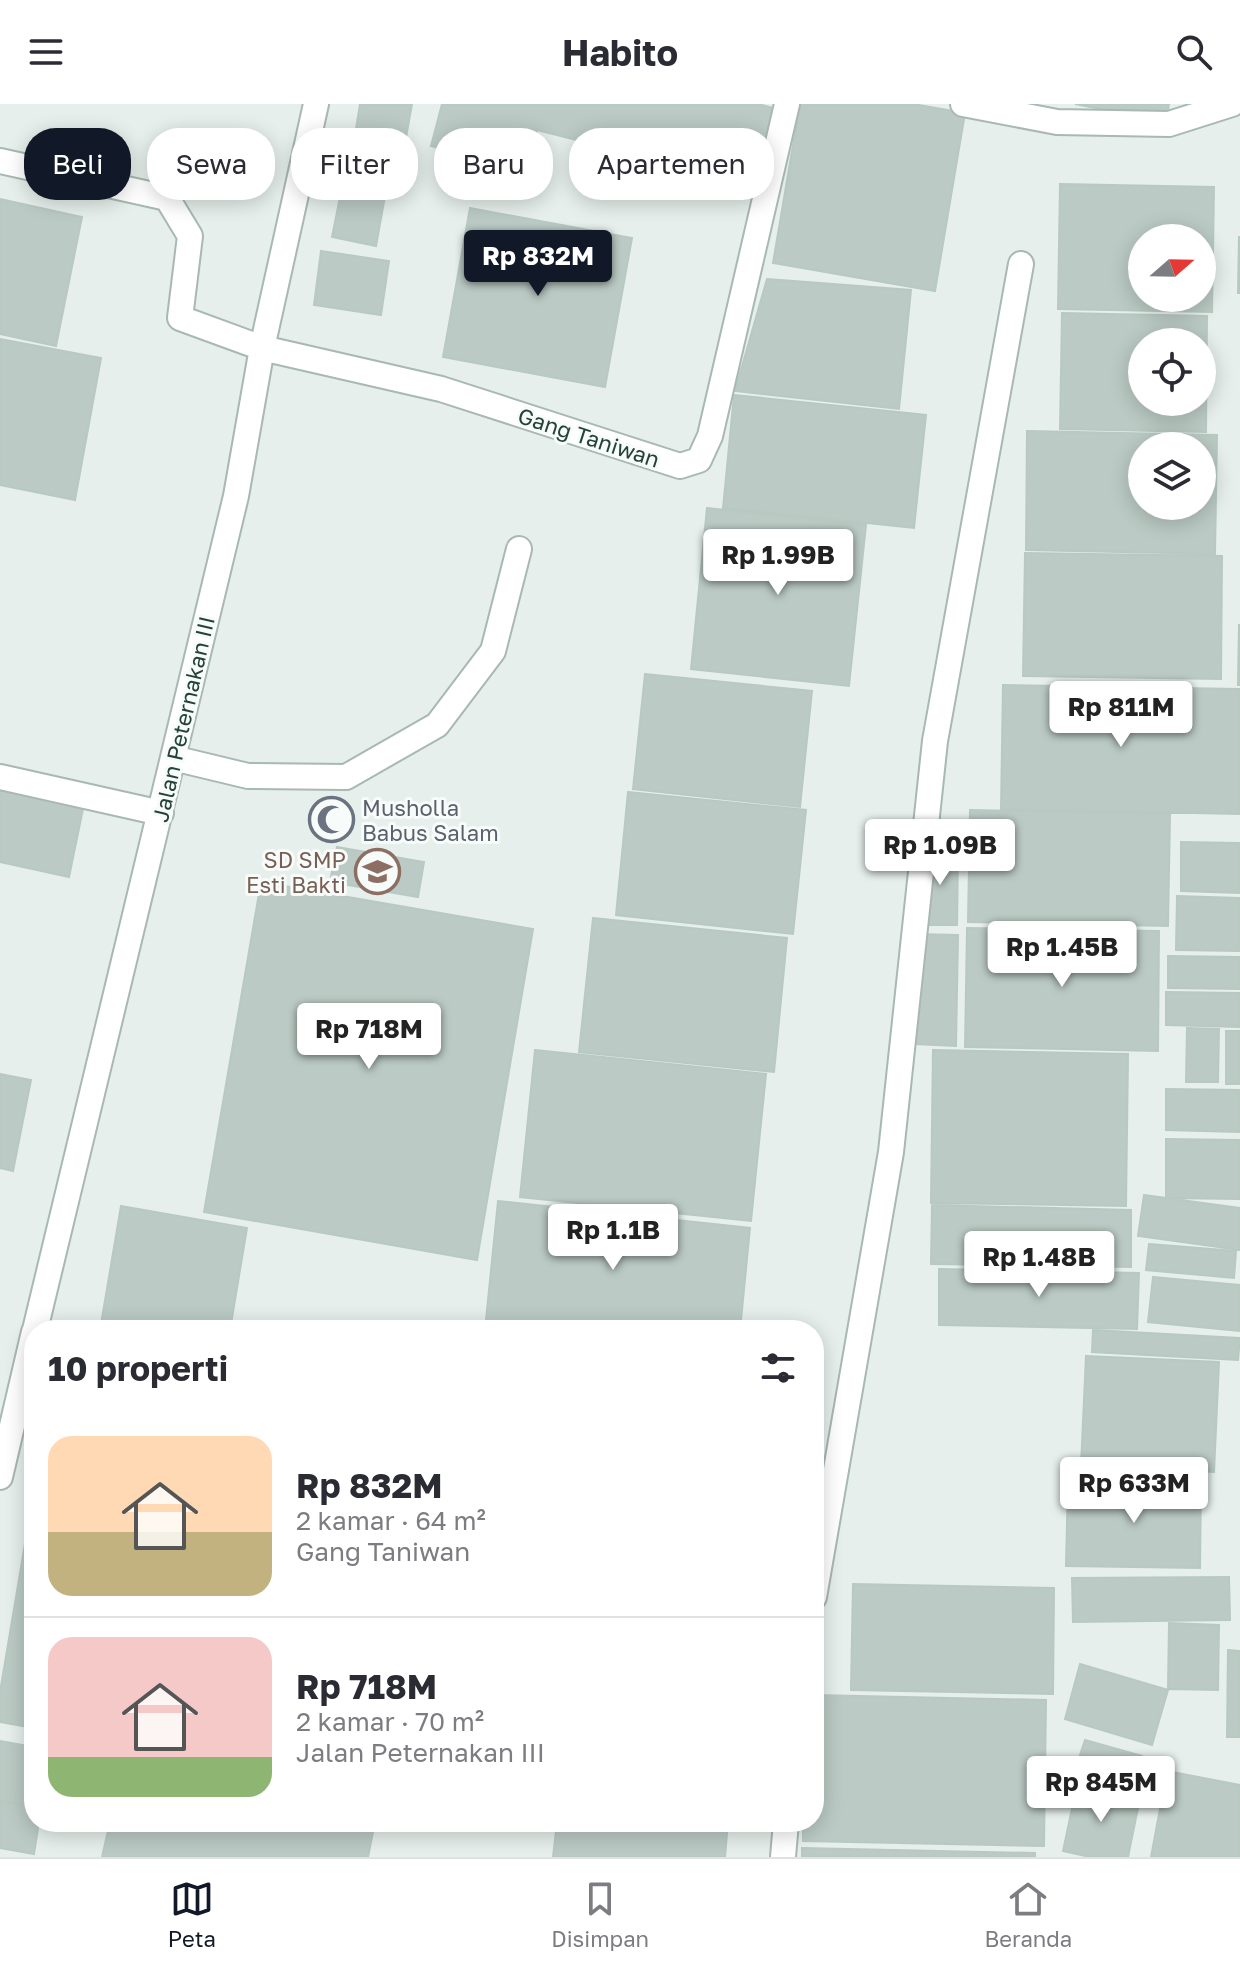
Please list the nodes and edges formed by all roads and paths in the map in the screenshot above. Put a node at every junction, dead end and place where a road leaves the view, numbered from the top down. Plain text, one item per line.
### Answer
1 (316, 104) edge
2 (787, 104) edge
3 (963, 104) edge
4 (1232, 104) edge
5 (0, 161) edge
6 (1021, 264) dead end
7 (262, 348) junction
8 (519, 549) dead end
9 (173, 758) junction
10 (0, 777) edge
11 (161, 813) junction
12 (37, 1320) edge
13 (24, 1374) edge
14 (0, 1477) edge
15 (824, 1539) edge
16 (785, 1832) edge
17 (783, 1857) edge

1 - 7 street, Jalan Peternakan III
2 - 7 street, Gang Taniwan
3 - 4 street
5 - 7 street
6 - 15 street
7 - 9 street, Jalan Peternakan III
8 - 9 street
9 - 11 street, Jalan Peternakan III
10 - 11 street
11 - 12 street, Jalan Peternakan III
13 - 14 street, Jalan Peternakan III
16 - 17 street

